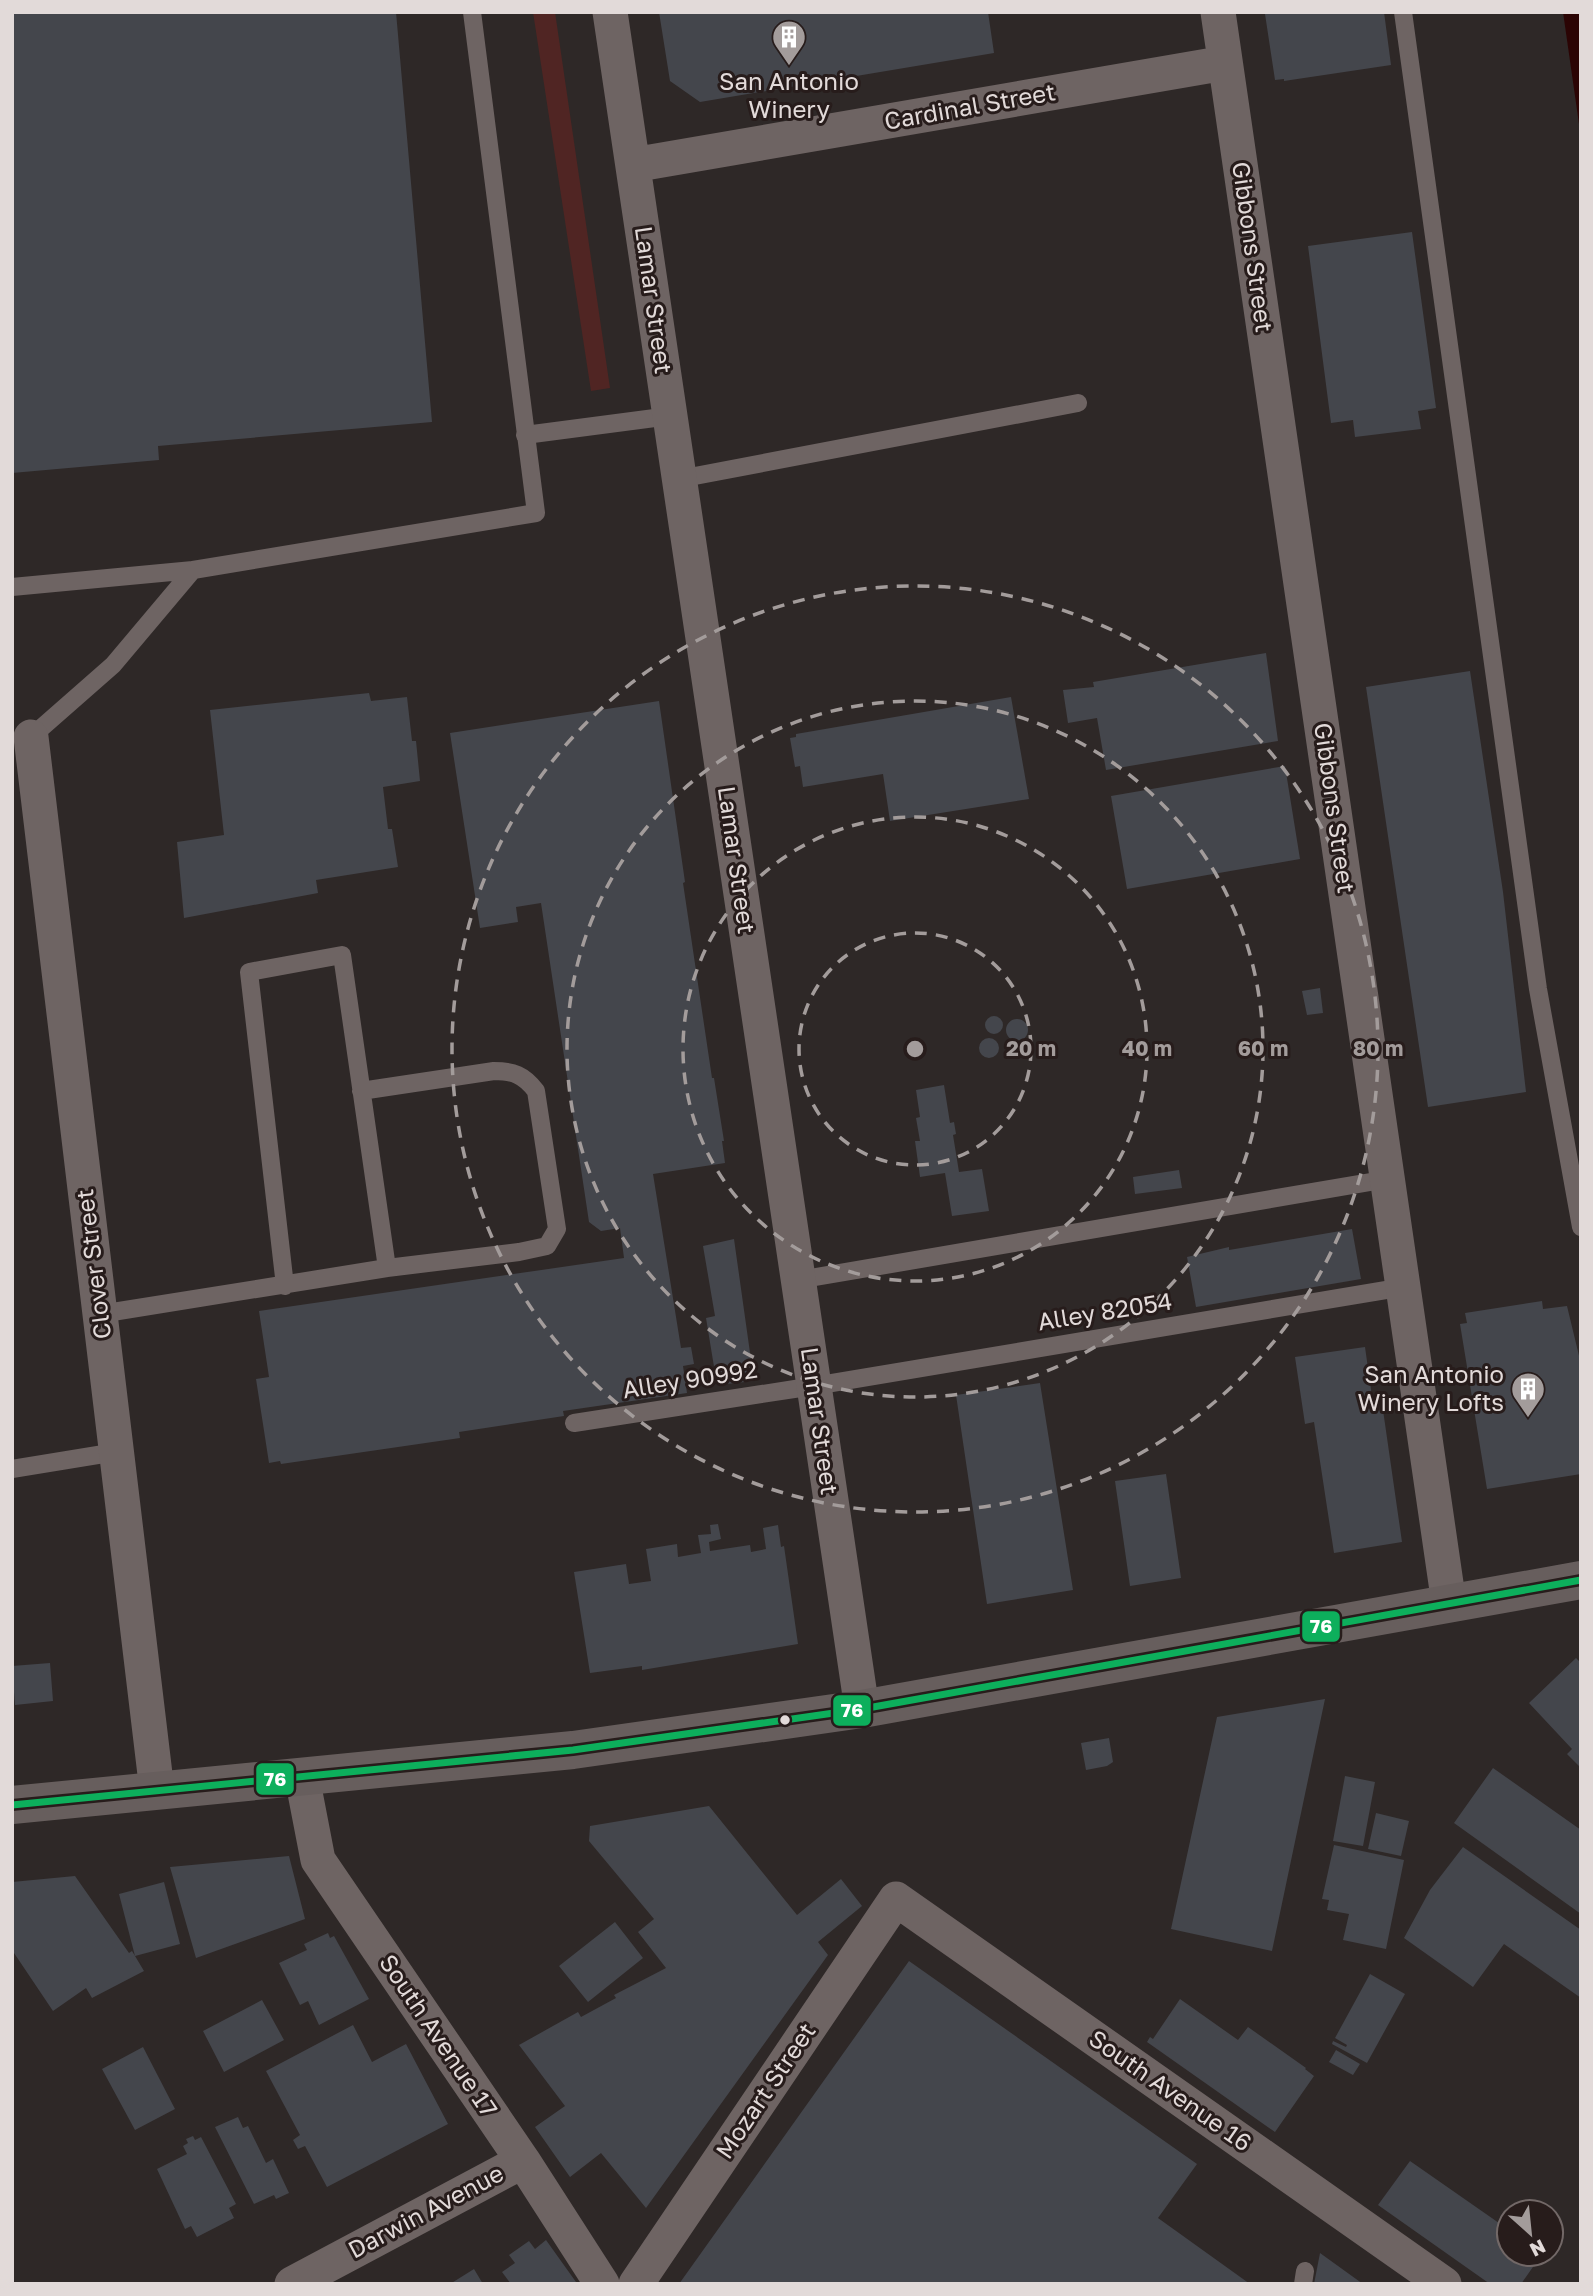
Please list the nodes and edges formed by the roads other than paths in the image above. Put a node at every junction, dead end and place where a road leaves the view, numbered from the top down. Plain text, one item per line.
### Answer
1 (472, 12) edge
2 (610, 12) edge
3 (1218, 12) edge
4 (1403, 12) edge
5 (1225, 63) junction
6 (633, 165) junction
7 (1078, 403) dead end
8 (670, 416) junction
9 (526, 435) junction
10 (679, 479) junction
11 (193, 570) junction
12 (12, 587) edge
13 (31, 737) joint
14 (361, 1091) junction
15 (1388, 1180) junction
16 (1581, 1227) edge
17 (387, 1268) junction
18 (798, 1280) junction
19 (285, 1286) junction
20 (1404, 1287) junction
21 (100, 1314) junction
22 (814, 1385) junction
23 (574, 1423) dead end
24 (116, 1452) junction
25 (12, 1469) edge
26 (1581, 1580) edge
27 (1449, 1604) junction
28 (862, 1709) junction
29 (302, 1777) junction
30 (157, 1791) junction
31 (12, 1805) edge
32 (896, 1899) joint
33 (523, 2161) junction
34 (292, 2284) edge
35 (602, 2284) edge
36 (636, 2284) edge
37 (1444, 2284) edge

1 - 9 lane
2 - 6 street, Lamar Street
3 - 5 street, Gibbons Street
4 - 16 lane
5 - 6 street, Cardinal Street
5 - 15 street, Gibbons Street
6 - 8 street, Lamar Street
7 - 10 lane
8 - 9 lane
8 - 10 street, Lamar Street
9 - 11 lane
10 - 18 street, Lamar Street
11 - 12 lane
11 - 13 lane
13 - 21 street, Clover Street
14 - 17 lane
14 - 17 lane
14 - 19 lane
15 - 18 lane
15 - 20 street, Gibbons Street
17 - 19 lane
18 - 22 street, Lamar Street
19 - 21 lane
20 - 22 lane, Alley 82054
20 - 27 street, Gibbons Street
21 - 24 street, Clover Street
22 - 23 lane, Alley 90992
22 - 28 street, Lamar Street
24 - 25 lane
24 - 30 street, Clover Street
26 - 27 main road
27 - 28 main road
28 - 29 main road
29 - 30 main road
29 - 33 street, South Avenue 17
30 - 31 main road
32 - 36 street, Mozart Street
32 - 37 street, South Avenue 16
33 - 34 street, Darwin Avenue
33 - 35 street, South Avenue 17

